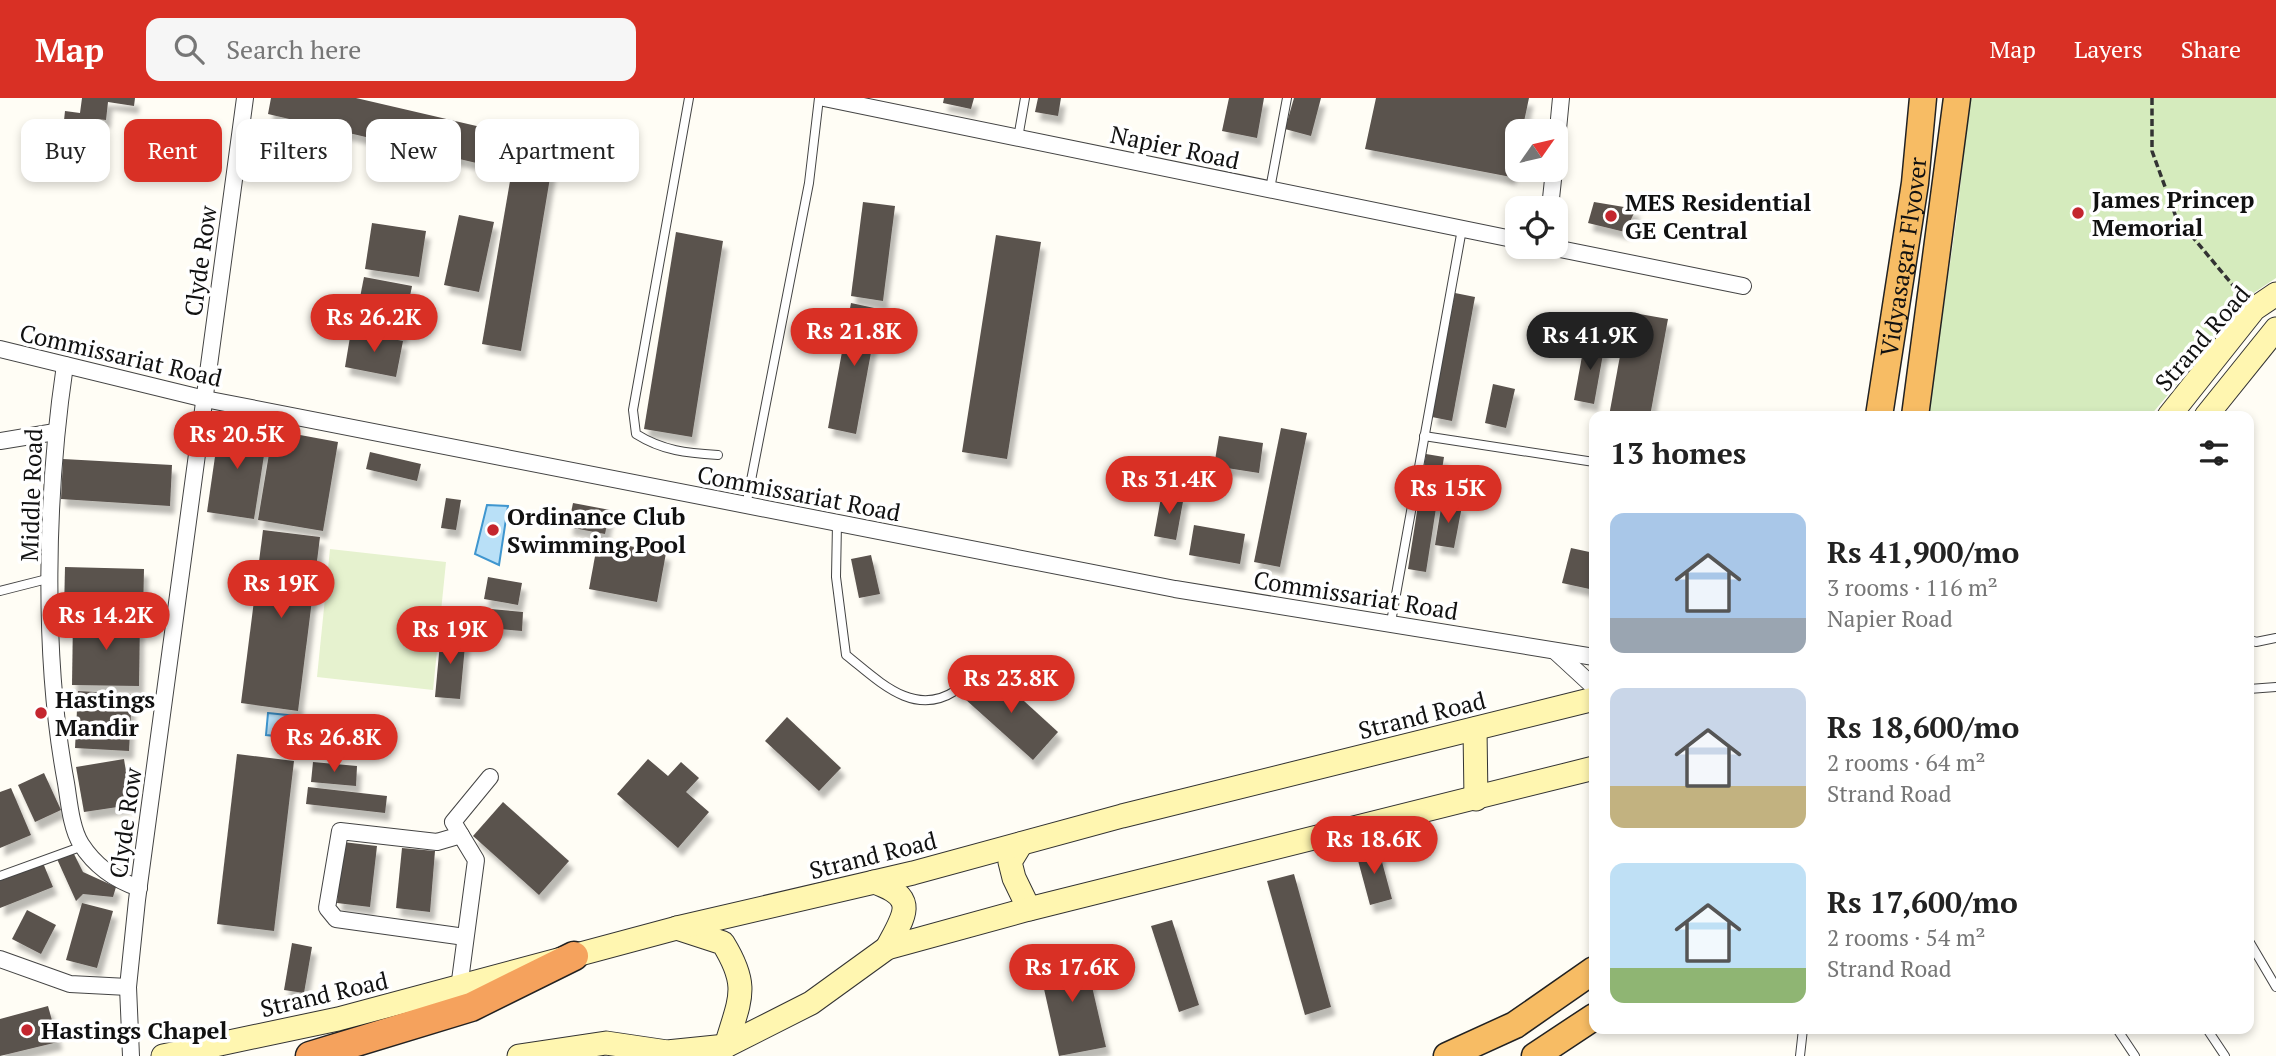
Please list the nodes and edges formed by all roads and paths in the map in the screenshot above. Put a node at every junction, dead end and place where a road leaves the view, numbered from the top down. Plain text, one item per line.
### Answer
1 (245, 98) edge
2 (689, 98) edge
3 (819, 98) edge
4 (824, 98) edge
5 (1025, 98) edge
6 (1287, 98) edge
7 (1561, 98) edge
8 (1923, 98) edge
9 (1957, 98) edge
10 (2152, 98) edge
11 (1559, 119) edge
12 (1018, 138) junction
13 (1269, 189) junction
14 (1463, 227) junction
15 (1505, 237) edge
16 (1568, 251) edge
17 (1743, 286) dead end
18 (2276, 294) edge
19 (2254, 310) junction
20 (2276, 330) edge
21 (0, 349) edge
22 (65, 365) junction
23 (205, 399) junction
24 (1880, 411) edge
25 (1916, 411) edge
26 (2173, 411) edge
27 (2210, 411) edge
28 (55, 432) junction
29 (1424, 436) junction
30 (0, 441) edge
31 (718, 455) dead end
32 (1589, 461) edge
33 (746, 506) junction
34 (837, 523) junction
35 (51, 578) junction
36 (0, 591) edge
37 (1391, 622) junction
38 (2276, 638) edge
39 (2254, 641) edge
40 (1556, 652) junction
41 (1589, 656) edge
42 (978, 667) dead end
43 (1589, 682) edge
44 (2276, 687) edge
45 (2254, 689) edge
46 (1589, 700) edge
47 (1475, 729) junction
48 (1589, 769) edge
49 (490, 777) dead end
50 (1476, 799) junction
51 (461, 835) junction
52 (1021, 844) junction
53 (83, 846) junction
54 (0, 876) edge
55 (874, 882) junction
56 (139, 888) junction
57 (1029, 909) junction
58 (677, 928) junction
59 (465, 937) junction
60 (887, 948) junction
61 (2254, 950) edge
62 (574, 957) junction
63 (0, 959) edge
64 (1589, 973) edge
65 (128, 987) junction
66 (2276, 987) edge
67 (459, 988) junction
68 (1589, 1020) edge
69 (1802, 1034) edge
70 (2120, 1034) edge
71 (2210, 1034) edge
72 (726, 1046) junction
73 (131, 1056) edge
74 (163, 1056) edge
75 (310, 1056) edge
76 (519, 1056) edge
77 (1447, 1056) edge
78 (1535, 1056) edge
79 (1800, 1056) edge
80 (2135, 1056) edge
81 (2225, 1056) edge

1 - 23 street, Clyde Row
2 - 31 lane
3 - 33 lane
4 - 12 street, Napier Road
5 - 12 lane
6 - 13 lane
7 - 11 street
8 - 24 highway, Vidyasagar Flyover
9 - 25 highway, Vidyasagar Flyover
10 - 19 path
12 - 13 street, Napier Road
13 - 14 street, Napier Road
14 - 15 street, Napier Road
14 - 29 lane
16 - 17 street
18 - 19 main road, Strand Road
19 - 26 main road, Strand Road
20 - 27 main road, Strand Road
21 - 22 street, Commissariat Road
22 - 23 street, Commissariat Road
22 - 28 street, Middle Road
23 - 33 street, Commissariat Road
23 - 56 street, Clyde Row
28 - 30 street
28 - 35 street, Middle Road
29 - 32 lane
29 - 37 lane
33 - 34 street, Commissariat Road
34 - 37 street, Commissariat Road
34 - 42 lane
35 - 36 lane
35 - 53 street, Middle Road
37 - 40 street, Commissariat Road
38 - 39 lane
40 - 41 street, Commissariat Road
40 - 43 street
44 - 45 lane
46 - 47 main road, Strand Road
47 - 50 main road
47 - 52 main road, Strand Road
48 - 50 main road
49 - 51 street
50 - 57 main road
51 - 59 street
51 - 59 street
52 - 55 main road, Strand Road
52 - 57 main road
53 - 54 lane
53 - 56 street, Middle Road
55 - 58 main road, Strand Road
55 - 60 main road
56 - 65 street, Clyde Row
57 - 60 main road
58 - 62 main road, Strand Road
58 - 72 main road
59 - 67 street
60 - 72 main road
61 - 66 lane
62 - 67 main road, Strand Road
62 - 75 highway
63 - 65 street
64 - 77 highway
65 - 73 street, Clyde Row
67 - 74 main road, Strand Road
68 - 78 highway
69 - 79 lane
70 - 80 lane
71 - 81 lane
72 - 76 main road

